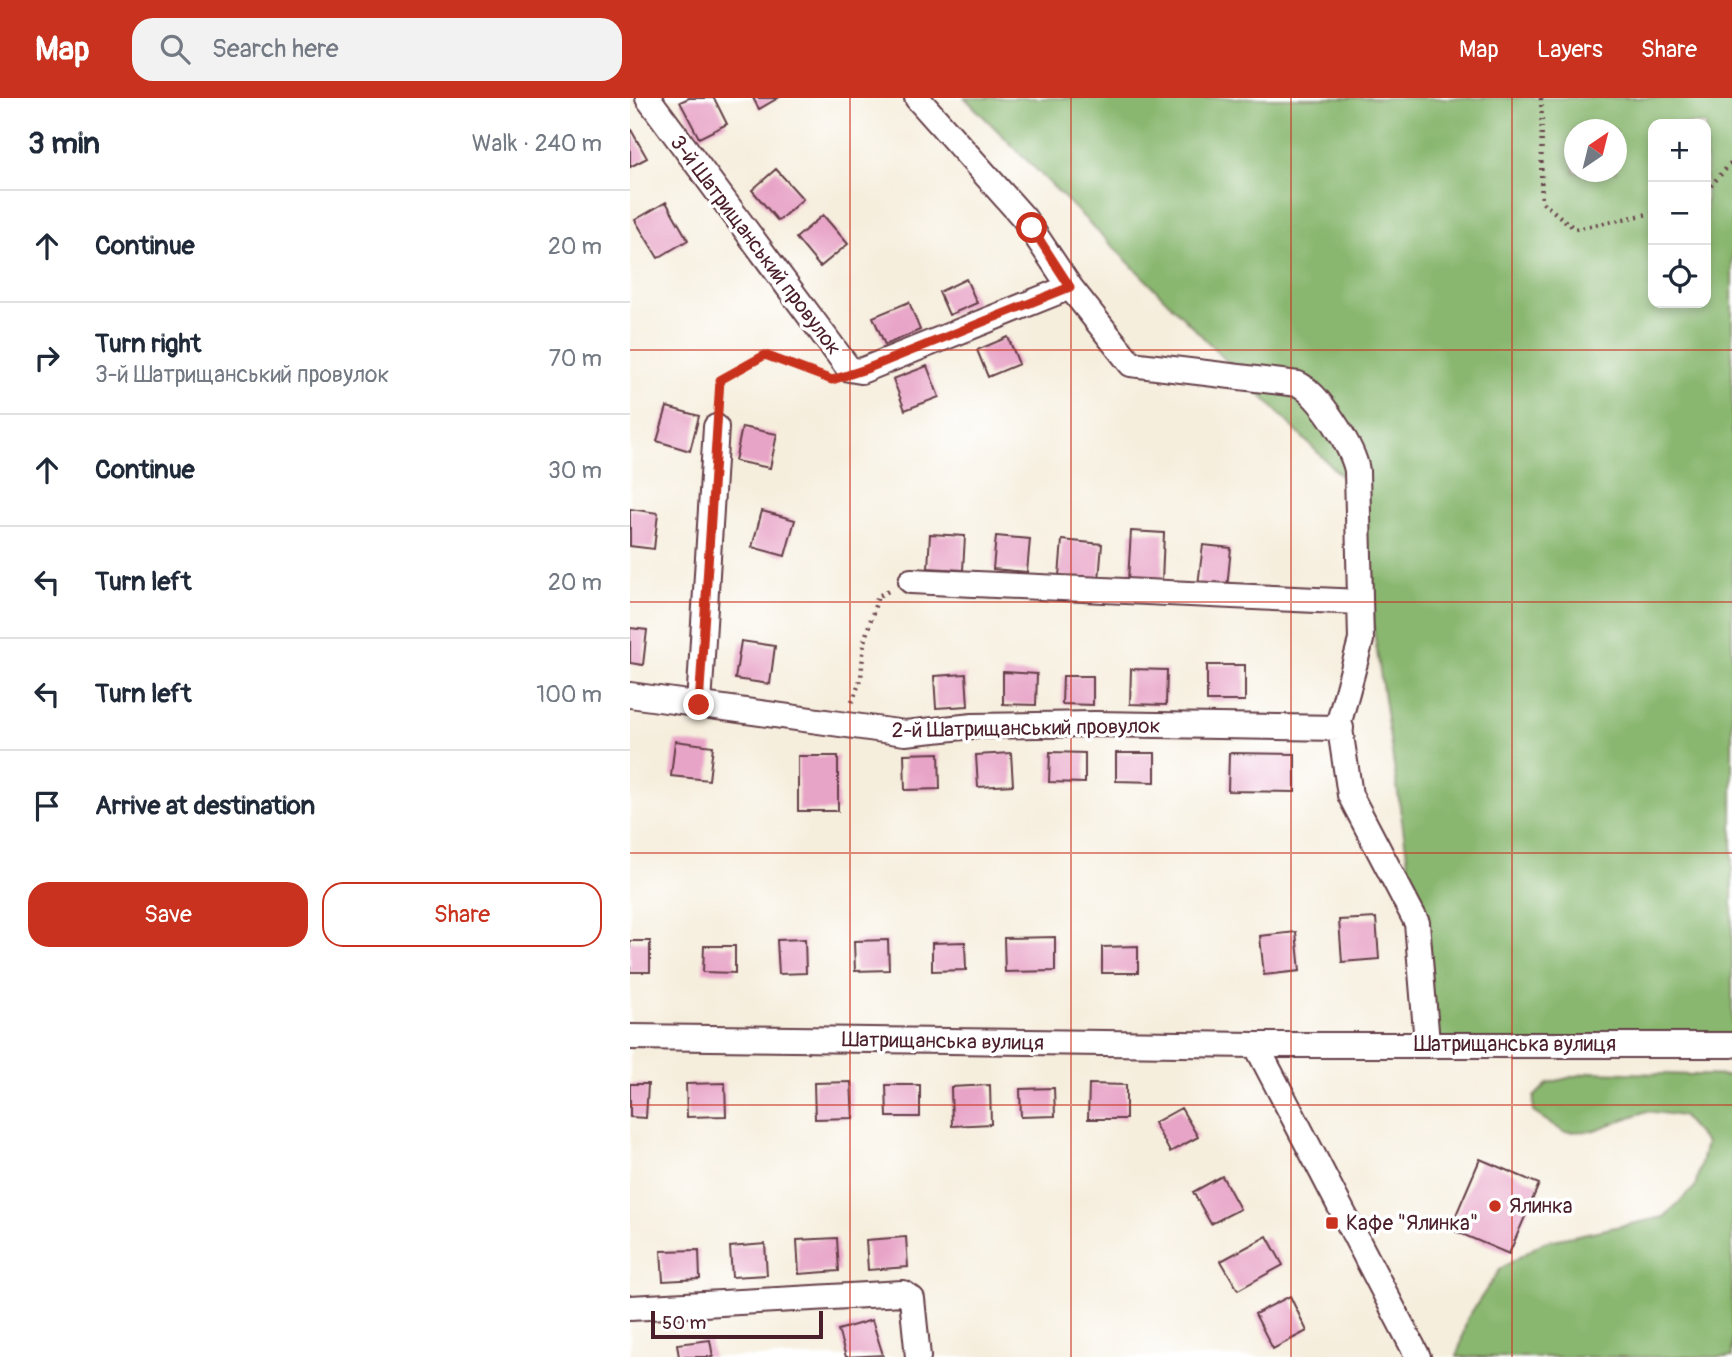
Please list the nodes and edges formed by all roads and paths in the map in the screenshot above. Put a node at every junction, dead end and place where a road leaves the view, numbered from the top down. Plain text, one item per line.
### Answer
1 (648, 98) edge
2 (917, 98) edge
3 (1541, 98) edge
4 (1732, 162) edge
5 (1711, 185) edge
6 (1648, 214) edge
7 (1070, 287) junction
8 (854, 371) junction
9 (716, 427) joint
10 (911, 581) joint
11 (1360, 602) junction
12 (630, 695) edge
13 (699, 705) junction
14 (842, 725) junction
15 (1341, 728) junction
16 (630, 1037) edge
17 (1427, 1043) junction
18 (1256, 1045) junction
19 (1732, 1045) edge
20 (630, 1308) edge
21 (918, 1357) edge
22 (1418, 1357) edge

1 - 8 street, 3-й Шатрищанський провулок
2 - 7 street
3 - 6 path
4 - 5 path
7 - 8 street, 3-й Шатрищанський провулок
7 - 11 street
8 - 9 path
9 - 13 street
10 - 11 street
10 - 14 path
11 - 15 street
12 - 13 street, 2-й Шатрищанський провулок
13 - 14 street, 2-й Шатрищанський провулок
14 - 15 street, 2-й Шатрищанський провулок
15 - 17 street
16 - 18 street, Шатрищанська вулиця
17 - 18 street, Шатрищанська вулиця
17 - 19 street, Шатрищанська вулиця
18 - 22 street
20 - 21 street

